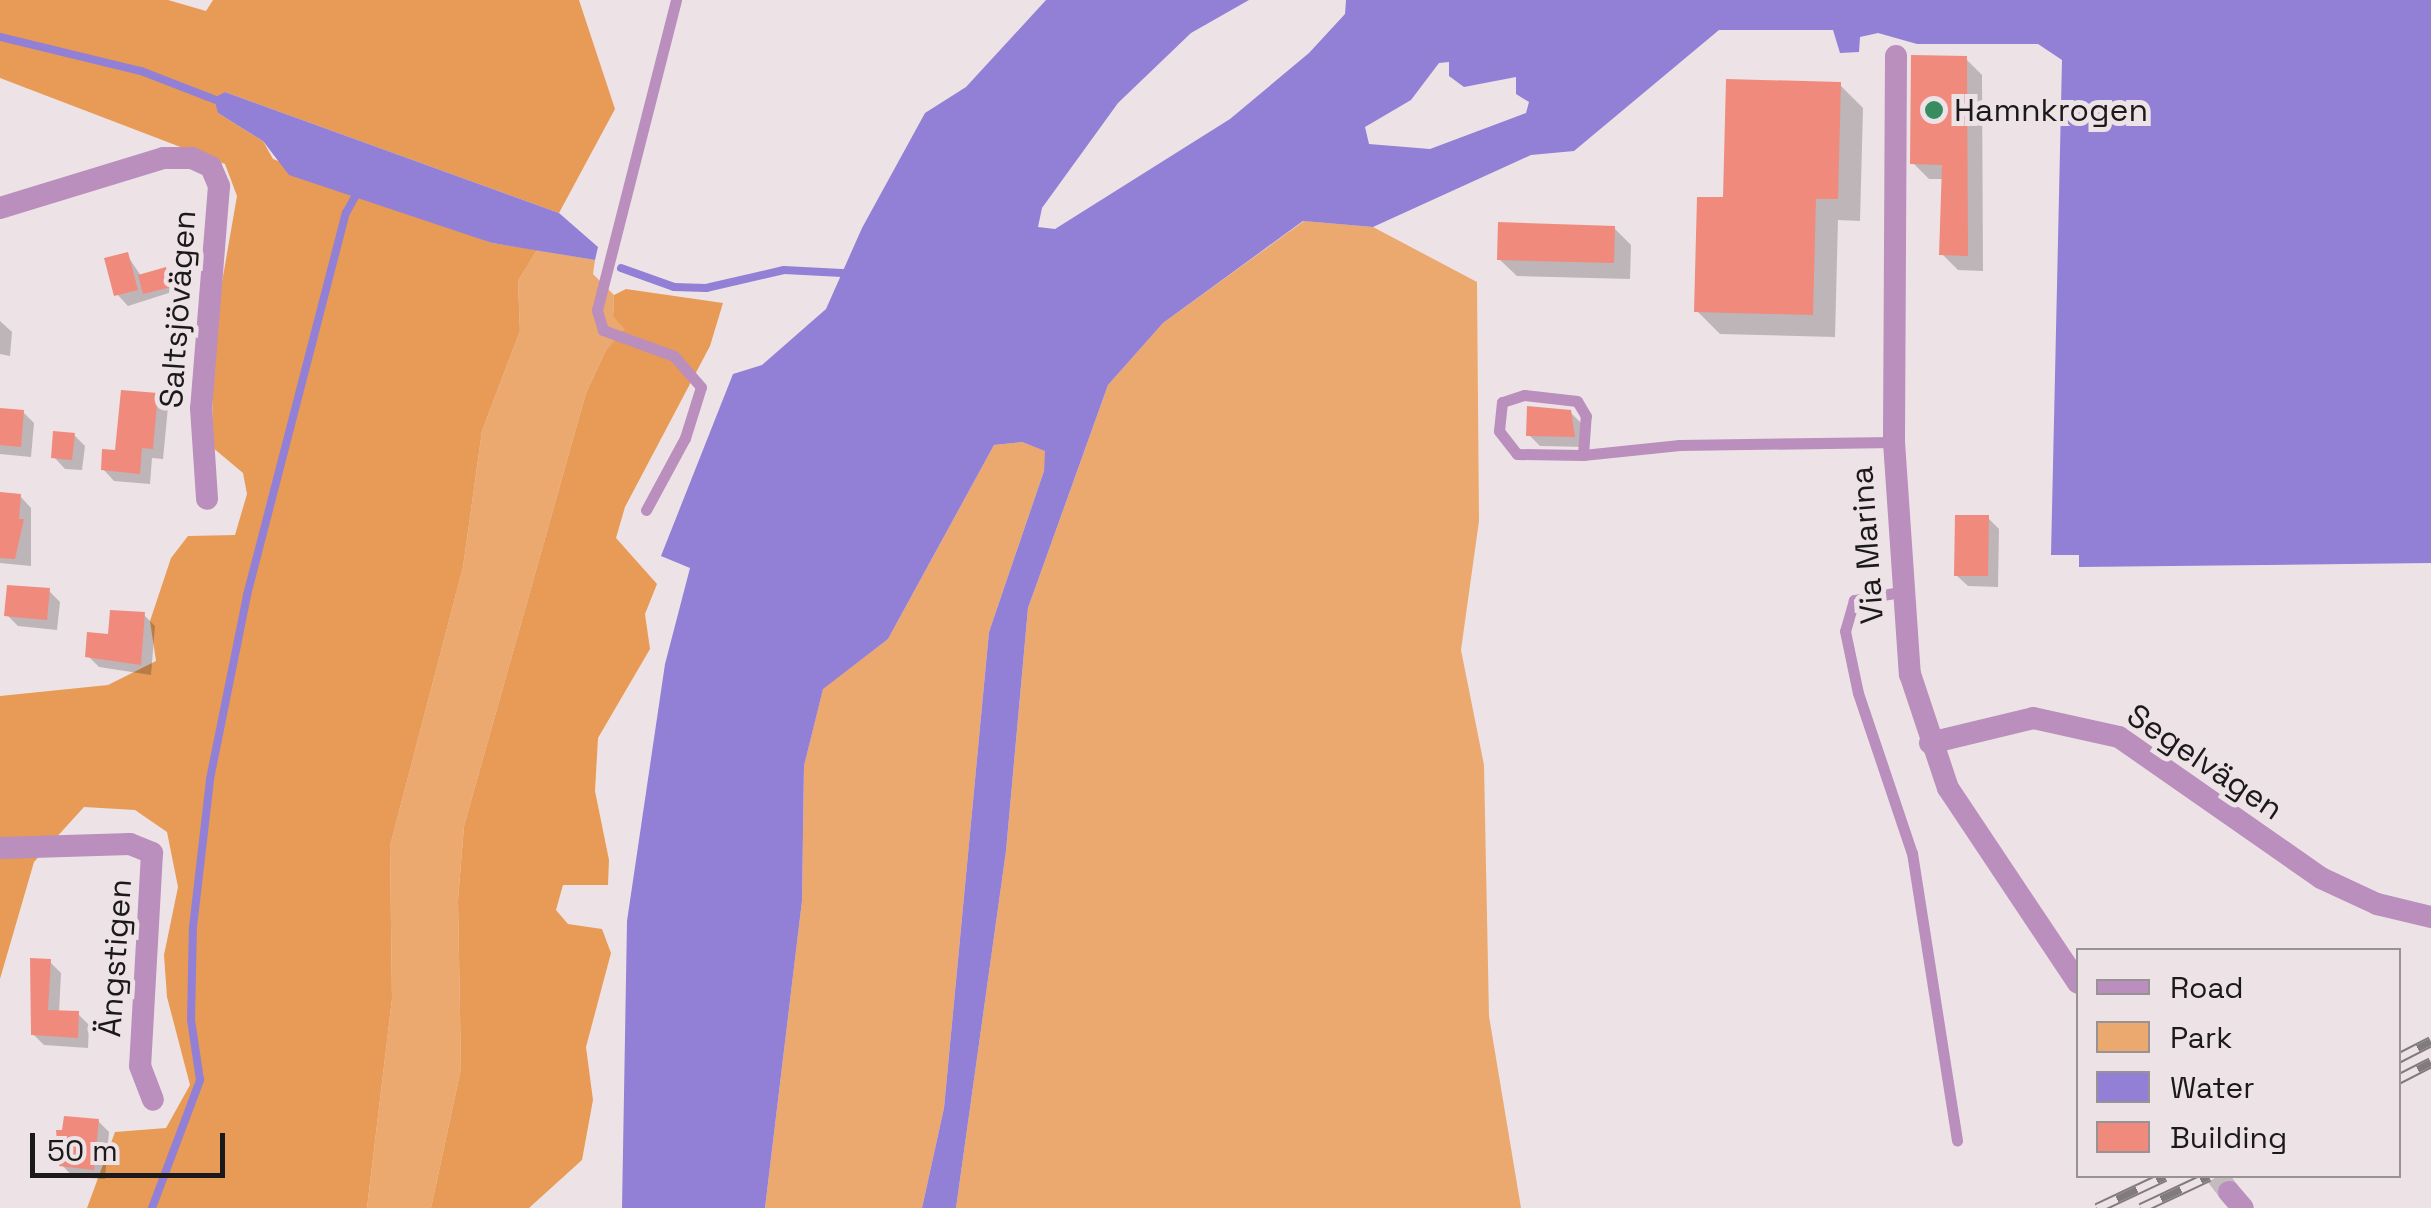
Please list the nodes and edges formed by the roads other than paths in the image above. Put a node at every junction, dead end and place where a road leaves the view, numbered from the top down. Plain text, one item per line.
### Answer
1 (676, 0) edge
2 (1896, 56) dead end
3 (0, 208) edge
4 (1894, 442) junction
5 (1583, 455) junction
6 (207, 498) dead end
7 (646, 510) dead end
8 (1900, 592) junction
9 (1930, 743) junction
10 (0, 848) edge
11 (2431, 917) edge
12 (2076, 980) edge
13 (153, 1100) dead end
14 (1958, 1141) dead end

1 - 7 lane
2 - 4 street, Via Marina
3 - 6 street, Saltsjövägen
4 - 5 lane
4 - 8 street, Via Marina
5 - 5 lane
8 - 9 street, Via Marina
8 - 14 lane
9 - 11 street, Segelvägen
9 - 12 street, Via Marina
10 - 13 street, Ängstigen

